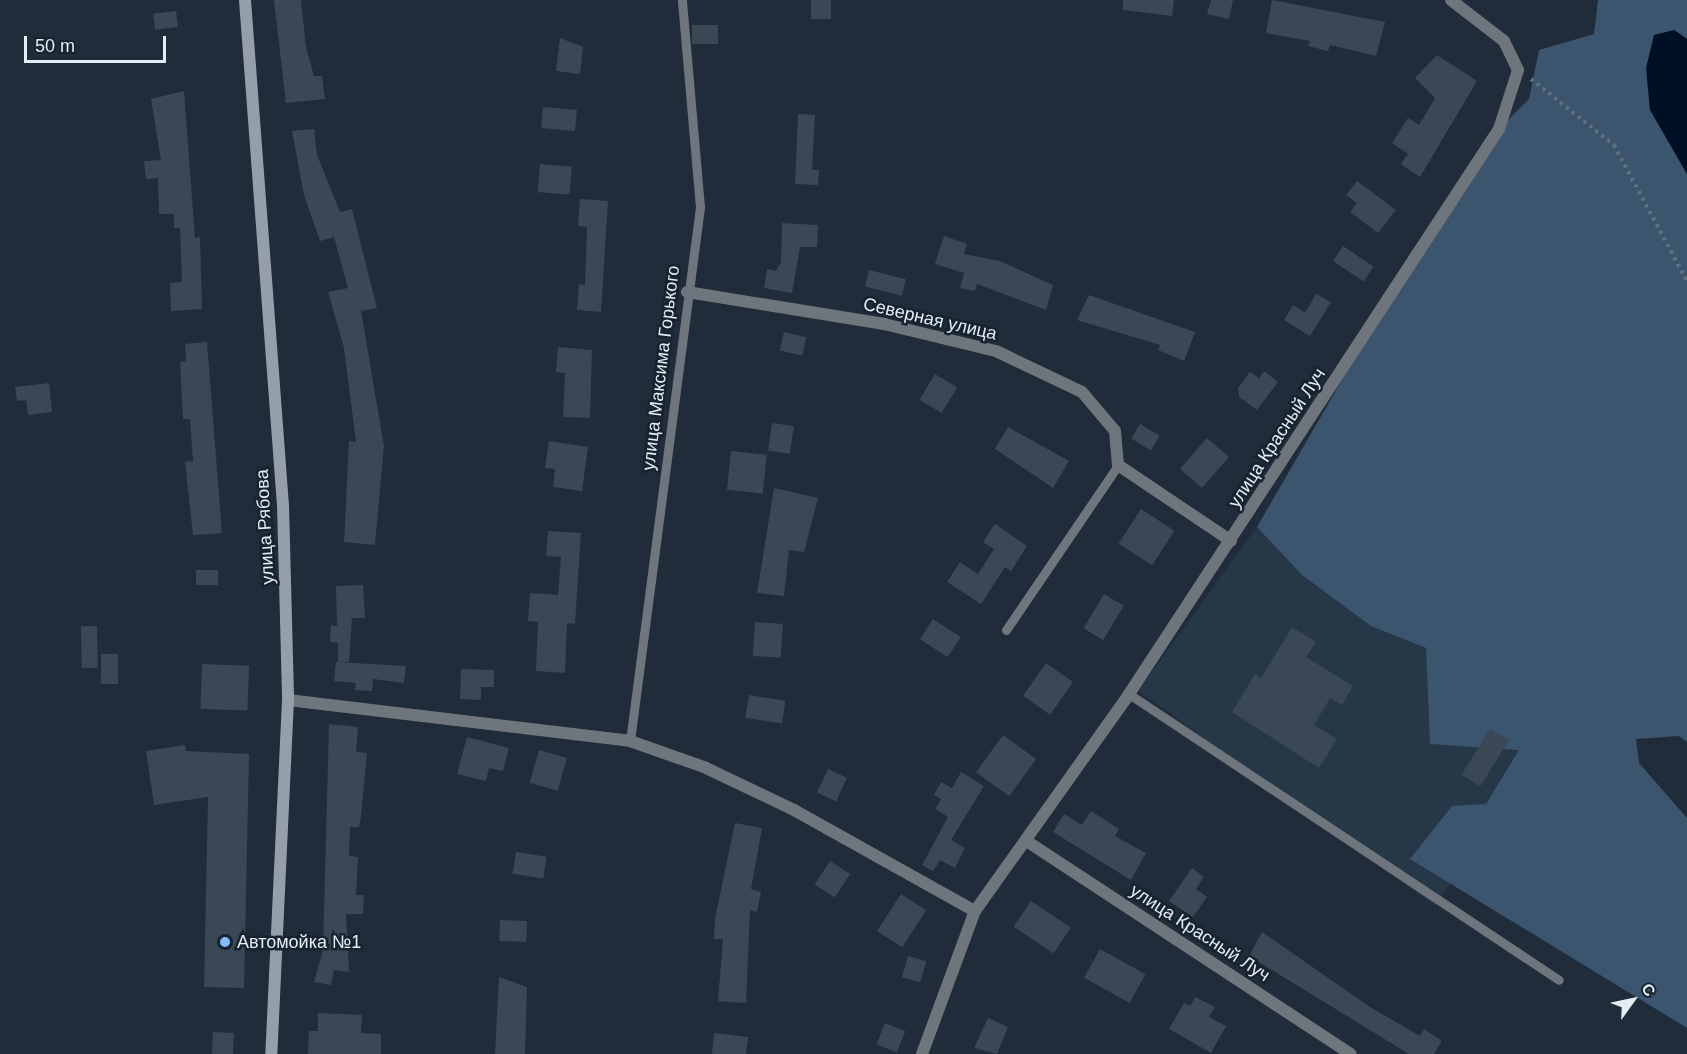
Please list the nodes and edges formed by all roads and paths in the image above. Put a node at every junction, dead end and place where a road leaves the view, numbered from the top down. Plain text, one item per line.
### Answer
1 (245, 0) edge
2 (682, 0) edge
3 (1451, 0) edge
4 (1518, 70) junction
5 (1687, 281) edge
6 (687, 292) junction
7 (1118, 465) junction
8 (1231, 541) junction
9 (1006, 630) dead end
10 (1129, 694) junction
11 (288, 700) junction
12 (630, 741) junction
13 (1028, 842) junction
14 (975, 911) junction
15 (1559, 980) dead end
16 (271, 1054) edge
17 (922, 1054) edge
18 (1350, 1054) edge

1 - 11 street, улица Рябова
2 - 6 lane, улица Максима Горького
3 - 4 street
4 - 5 path
4 - 8 street, улица Красный Луч
6 - 7 street, Северная улица
6 - 12 lane, улица Максима Горького
7 - 8 street
7 - 9 lane
8 - 10 street, улица Красный Луч
10 - 13 street, улица Красный Луч
10 - 15 lane
11 - 12 street
11 - 16 street, улица Рябова
12 - 14 street
13 - 14 street, улица Красный Луч
13 - 18 street, улица Красный Луч
14 - 17 street, улица Красный Луч

